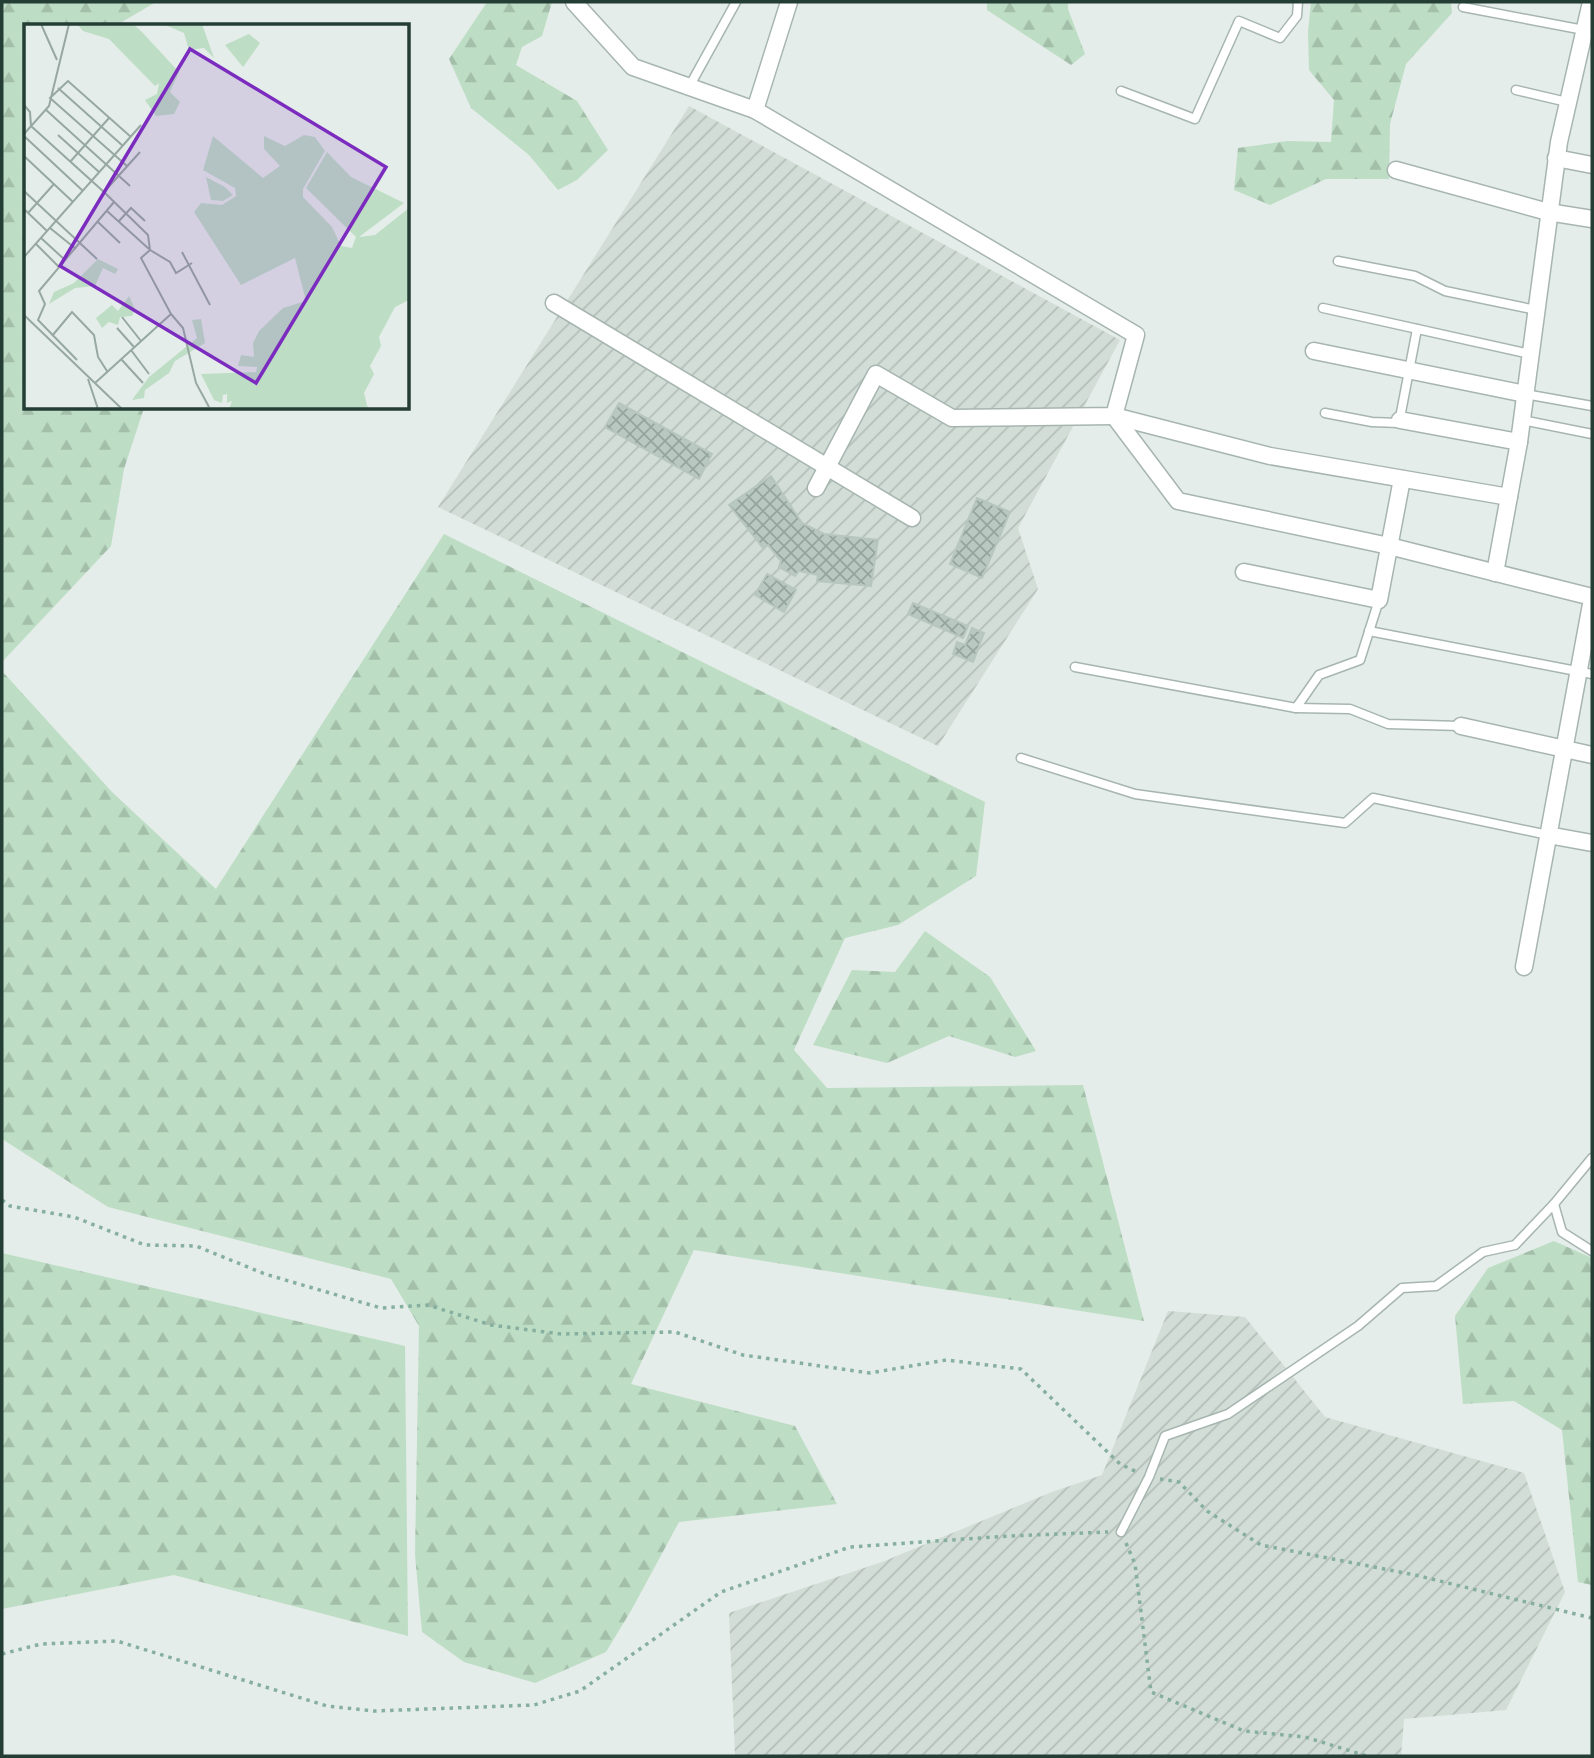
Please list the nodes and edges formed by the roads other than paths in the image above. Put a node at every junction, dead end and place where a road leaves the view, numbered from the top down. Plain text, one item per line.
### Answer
1 (574, 2) edge
2 (736, 2) edge
3 (789, 2) edge
4 (1298, 2) edge
5 (1591, 2) edge
6 (1463, 6) dead end
7 (1584, 30) junction
8 (1586, 51) edge
9 (689, 87) junction
10 (1516, 90) dead end
11 (1121, 92) dead end
12 (1567, 102) junction
13 (755, 110) junction
14 (1556, 158) junction
15 (1592, 165) edge
16 (1396, 170) dead end
17 (1548, 212) junction
18 (1592, 219) edge
19 (1338, 261) dead end
20 (554, 303) dead end
21 (1323, 308) dead end
22 (1536, 310) junction
23 (1417, 329) junction
24 (1314, 351) dead end
25 (1530, 354) junction
26 (1410, 371) junction
27 (1525, 394) junction
28 (1592, 406) edge
29 (1325, 414) dead end
30 (1114, 416) junction
31 (1400, 420) junction
32 (1522, 420) junction
33 (1592, 433) edge
34 (1520, 443) junction
35 (828, 467) junction
36 (1402, 478) junction
37 (816, 488) dead end
38 (1509, 496) junction
39 (912, 517) dead end
40 (1389, 546) junction
41 (1244, 572) dead end
42 (1496, 573) junction
43 (1592, 598) edge
44 (1379, 600) junction
45 (1369, 631) junction
46 (1075, 667) dead end
47 (1586, 672) edge
48 (1296, 708) junction
49 (1461, 726) joint
50 (1564, 749) junction
51 (1592, 755) edge
52 (1021, 758) dead end
53 (1548, 835) junction
54 (1592, 843) edge
55 (1524, 968) dead end
56 (1592, 1158) edge
57 (1554, 1204) junction
58 (1592, 1251) edge
59 (1121, 1532) road end

1 - 9 street
2 - 9 lane
3 - 13 street
4 - 11 lane
5 - 7 street
6 - 7 lane
7 - 8 street
8 - 12 street
9 - 13 street
10 - 12 lane
12 - 14 street
13 - 30 street
14 - 15 street
14 - 17 street
16 - 17 street
17 - 18 street
17 - 22 street
19 - 22 lane
20 - 35 street
21 - 23 lane
22 - 25 street
23 - 25 lane
23 - 26 lane
24 - 26 street
25 - 27 street
26 - 27 street
26 - 31 lane
27 - 28 lane
27 - 32 street
29 - 31 lane
30 - 35 street
30 - 36 street
30 - 40 street
31 - 34 street
32 - 33 lane
32 - 34 street
34 - 38 street
35 - 37 street
35 - 39 street
36 - 38 street
36 - 40 street
38 - 42 street
40 - 42 street
40 - 44 street
41 - 44 street
42 - 43 street
43 - 47 street
44 - 45 lane
45 - 47 lane
45 - 48 lane
46 - 48 lane
47 - 50 street
48 - 49 lane
49 - 50 street
50 - 51 street
50 - 53 street
52 - 53 lane
53 - 54 street
53 - 55 street
56 - 57 lane
57 - 58 lane
57 - 59 lane

